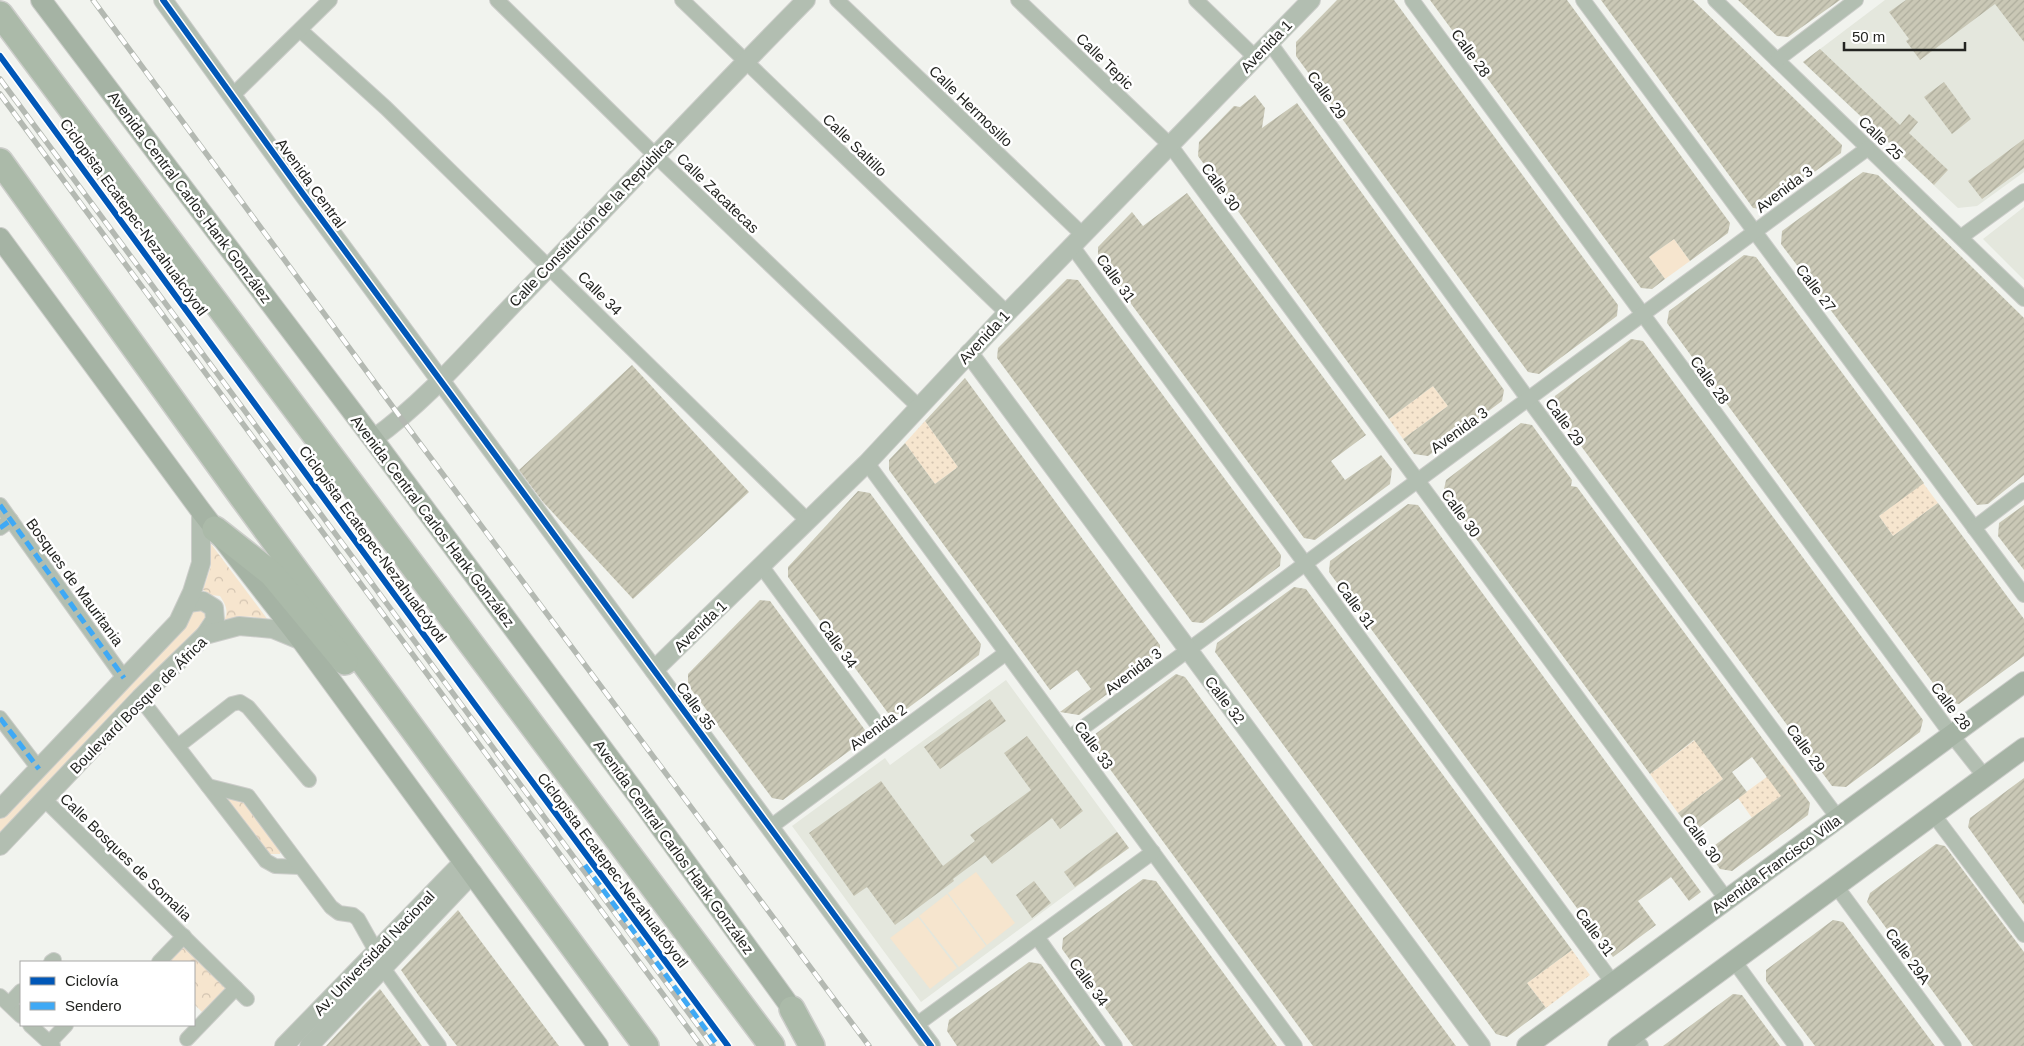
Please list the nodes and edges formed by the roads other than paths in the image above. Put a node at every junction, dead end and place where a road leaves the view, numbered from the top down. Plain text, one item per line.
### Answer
1 (41, 0) edge
2 (163, 0) edge
3 (330, 0) edge
4 (497, 0) edge
5 (682, 0) edge
6 (806, 0) edge
7 (837, 0) edge
8 (1018, 0) edge
9 (1196, 0) edge
10 (1311, 0) edge
11 (1412, 0) edge
12 (1583, 0) edge
13 (1715, 0) edge
14 (1856, 0) edge
15 (0, 14) edge
16 (300, 30) junction
17 (1270, 43) junction
18 (1256, 58) junction
19 (1777, 60) junction
20 (745, 61) junction
21 (233, 95) junction
22 (1170, 145) junction
23 (1868, 148) junction
24 (655, 155) junction
25 (0, 160) edge
26 (2024, 191) edge
27 (1754, 232) junction
28 (0, 238) edge
29 (1961, 238) junction
30 (1078, 240) junction
31 (550, 267) junction
32 (2024, 299) edge
33 (1007, 313) junction
34 (1642, 314) junction
35 (969, 353) junction
36 (441, 379) junction
37 (1528, 399) junction
38 (919, 406) junction
39 (373, 439) junction
40 (866, 462) junction
41 (1417, 480) junction
42 (2024, 490) edge
43 (0, 505) edge
44 (208, 520) junction
45 (808, 521) junction
46 (5, 524) edge
47 (1974, 528) junction
48 (1305, 564) junction
49 (762, 567) junction
50 (2024, 595) edge
51 (188, 603) junction
52 (205, 635) junction
53 (302, 641) junction
54 (1188, 650) junction
55 (1006, 653) junction
56 (654, 670) junction
57 (124, 678) junction
58 (2024, 682) edge
59 (387, 694) junction
60 (140, 698) junction
61 (0, 718) edge
62 (1951, 734) junction
63 (1069, 738) junction
64 (888, 739) junction
65 (178, 746) junction
66 (2024, 748) edge
67 (39, 769) junction
68 (1985, 776) junction
69 (309, 780) dead end
70 (208, 786) junction
71 (45, 800) junction
72 (0, 809) edge
73 (1933, 814) junction
74 (1838, 818) junction
75 (769, 828) junction
76 (0, 846) edge
77 (1153, 852) junction
78 (300, 867) junction
79 (468, 867) junction
80 (1836, 886) junction
81 (1727, 900) junction
82 (2024, 935) edge
83 (184, 936) junction
84 (1037, 937) junction
85 (376, 951) junction
86 (160, 961) edge
87 (1734, 961) junction
88 (383, 968) junction
89 (1613, 983) junction
90 (236, 988) junction
91 (20, 992) edge
92 (247, 999) dead end
93 (4, 1000) edge
94 (792, 1009) junction
95 (20, 1015) edge
96 (198, 1018) edge
97 (916, 1025) junction
98 (31, 1026) edge
99 (65, 1026) edge
100 (194, 1026) edge
101 (187, 1039) dead end
102 (1631, 1042) edge
103 (292, 1043) edge
104 (51, 1044) edge
105 (309, 1046) edge
106 (439, 1046) edge
107 (598, 1046) edge
108 (646, 1046) edge
109 (772, 1046) edge
110 (812, 1046) edge
111 (819, 1046) edge
112 (932, 1046) edge
113 (1115, 1046) edge
114 (1295, 1046) edge
115 (1481, 1046) edge
116 (1527, 1046) edge
117 (1796, 1046) edge
118 (1954, 1046) edge

1 - 39 main road, Avenida Central Carlos Hank González
2 - 21 street, Avenida Central
3 - 16 street
4 - 24 street, Calle Zacatecas
5 - 20 street, Calle Saltillo
6 - 20 street, Calle Constitución de la República
7 - 30 street, Calle Hermosillo
8 - 22 street, Calle Tepic
9 - 18 street
10 - 17 street, Avenida 1
11 - 34 street, Calle 28
12 - 27 street, Calle 27
13 - 19 street, Calle 25
14 - 19 street
15 - 109 highway
16 - 21 street
16 - 31 street, Calle 34
17 - 18 street, Avenida 1
17 - 37 street, Calle 29
18 - 22 street, Avenida 1
19 - 23 street, Calle 25
20 - 24 street, Calle Constitución de la República
20 - 33 street, Calle Saltillo
21 - 36 street, Avenida Central
22 - 30 street, Avenida 1
22 - 41 street, Calle 30
23 - 27 street, Avenida 3
23 - 29 street, Calle 25
24 - 31 street, Calle Constitución de la República
24 - 38 street, Calle Zacatecas
25 - 59 highway
26 - 29 street
27 - 34 street, Avenida 3
27 - 47 street, Calle 27
28 - 44 main road
29 - 32 street, Calle 25
30 - 33 street, Avenida 1
30 - 48 street, Calle 31
31 - 36 street, Calle Constitución de la República
31 - 45 street, Calle 34
33 - 35 street, Avenida 1
34 - 37 street, Avenida 3
34 - 62 street, Calle 28
35 - 38 street, Avenida 1
35 - 54 street, Calle 32
36 - 39 street, Calle Constitución de la República
36 - 56 street, Calle 35
37 - 41 street, Avenida 3
37 - 74 street, Calle 29
38 - 40 street, Avenida 1
39 - 94 main road, Avenida Central Carlos Hank González
40 - 45 street, Avenida 1
40 - 55 street, Calle 33
41 - 48 street, Avenida 3
41 - 81 street, Calle 30
42 - 47 street
43 - 46 street, Bosques de Mauritania
44 - 51 street, Boulevard Bosque de África
44 - 53 main road
44 - 59 highway
45 - 49 street, Avenida 1
46 - 57 street, Bosques de Mauritania
47 - 50 street, Calle 27
48 - 54 street, Avenida 3
48 - 89 street, Calle 31
49 - 56 street, Avenida 1
49 - 64 street, Calle 34
51 - 52 street
51 - 57 street, Boulevard Bosque de África
52 - 53 street, Boulevard Bosque de África
52 - 60 street, Boulevard Bosque de África
53 - 79 main road
54 - 63 street, Avenida 3
54 - 115 street, Calle 32
55 - 63 street, Calle 33
55 - 64 street, Avenida 2
56 - 75 street, Calle 35
57 - 67 street, Boulevard Bosque de África
58 - 62 main road, Avenida Francisco Villa
59 - 108 highway
60 - 65 street
60 - 71 street, Boulevard Bosque de África
61 - 67 street
62 - 68 street, Calle 28
62 - 74 main road, Avenida Francisco Villa
63 - 77 street, Calle 33
64 - 75 street, Avenida 2
65 - 69 street
65 - 70 street
66 - 68 main road
67 - 72 street, Boulevard Bosque de África
68 - 73 main road
70 - 78 street
70 - 78 street
71 - 76 street, Boulevard Bosque de África
71 - 83 street, Calle Bosques de Somalia
73 - 80 main road
73 - 82 street
74 - 81 main road, Avenida Francisco Villa
75 - 97 street, Calle 35
77 - 84 street
77 - 114 street, Calle 33
78 - 85 street
79 - 85 street, Av. Universidad Nacional
79 - 88 street, Av. Universidad Nacional
79 - 107 main road
80 - 87 main road
80 - 118 street, Calle 29A
81 - 89 main road, Avenida Francisco Villa
83 - 86 street, Calle Bosques de Somalia
83 - 90 street, Calle Bosques de Somalia
84 - 97 street
84 - 113 street, Calle 34
85 - 88 street
85 - 103 street, Av. Universidad Nacional
87 - 102 main road
87 - 117 street
88 - 105 street, Av. Universidad Nacional
88 - 106 street
89 - 116 main road, Avenida Francisco Villa
90 - 92 street, Calle Bosques de Somalia
90 - 96 street
91 - 93 street
93 - 95 street
94 - 110 highway
94 - 111 main road, Avenida Central Carlos Hank González
97 - 112 street, Calle 35
98 - 104 street
99 - 104 street
100 - 101 street

